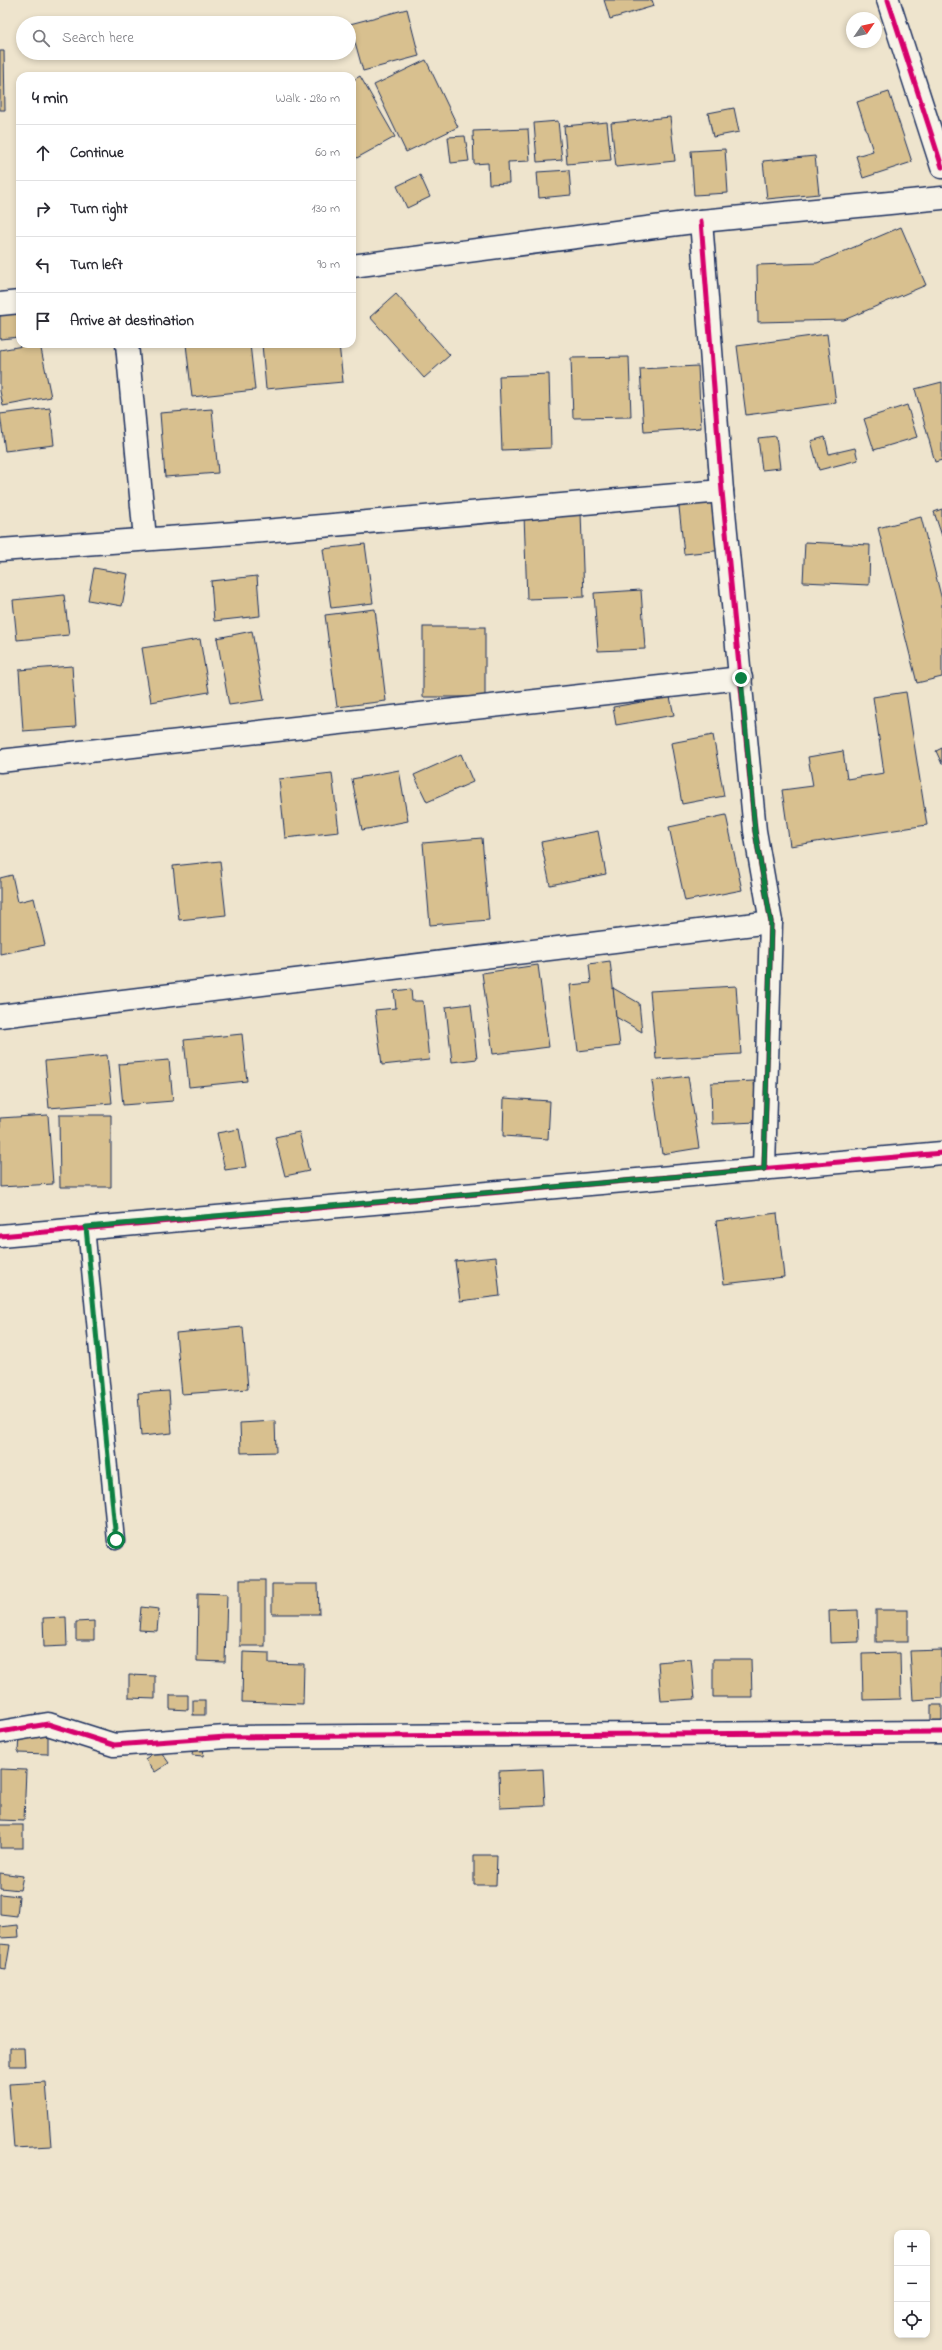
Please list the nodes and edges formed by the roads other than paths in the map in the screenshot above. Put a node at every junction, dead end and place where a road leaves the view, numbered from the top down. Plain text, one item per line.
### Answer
1 (888, 0) edge
2 (942, 167) edge
3 (942, 198) edge
4 (701, 221) junction
5 (356, 265) edge
6 (16, 302) edge
7 (0, 304) edge
8 (127, 348) edge
9 (722, 491) junction
10 (145, 539) junction
11 (0, 550) edge
12 (741, 678) junction
13 (0, 761) edge
14 (771, 922) junction
15 (0, 1016) edge
16 (942, 1153) edge
17 (764, 1169) junction
18 (86, 1227) junction
19 (0, 1236) edge
20 (116, 1540) dead end
21 (0, 1732) edge
22 (942, 1732) edge

1 - 2 street
3 - 4 street
4 - 5 street
4 - 9 street
6 - 7 street
8 - 10 street
9 - 10 street
9 - 12 street
10 - 11 street
12 - 13 street
12 - 14 street
14 - 15 street
14 - 17 street
16 - 17 street
17 - 18 street
18 - 19 street
18 - 20 lane
21 - 22 street

